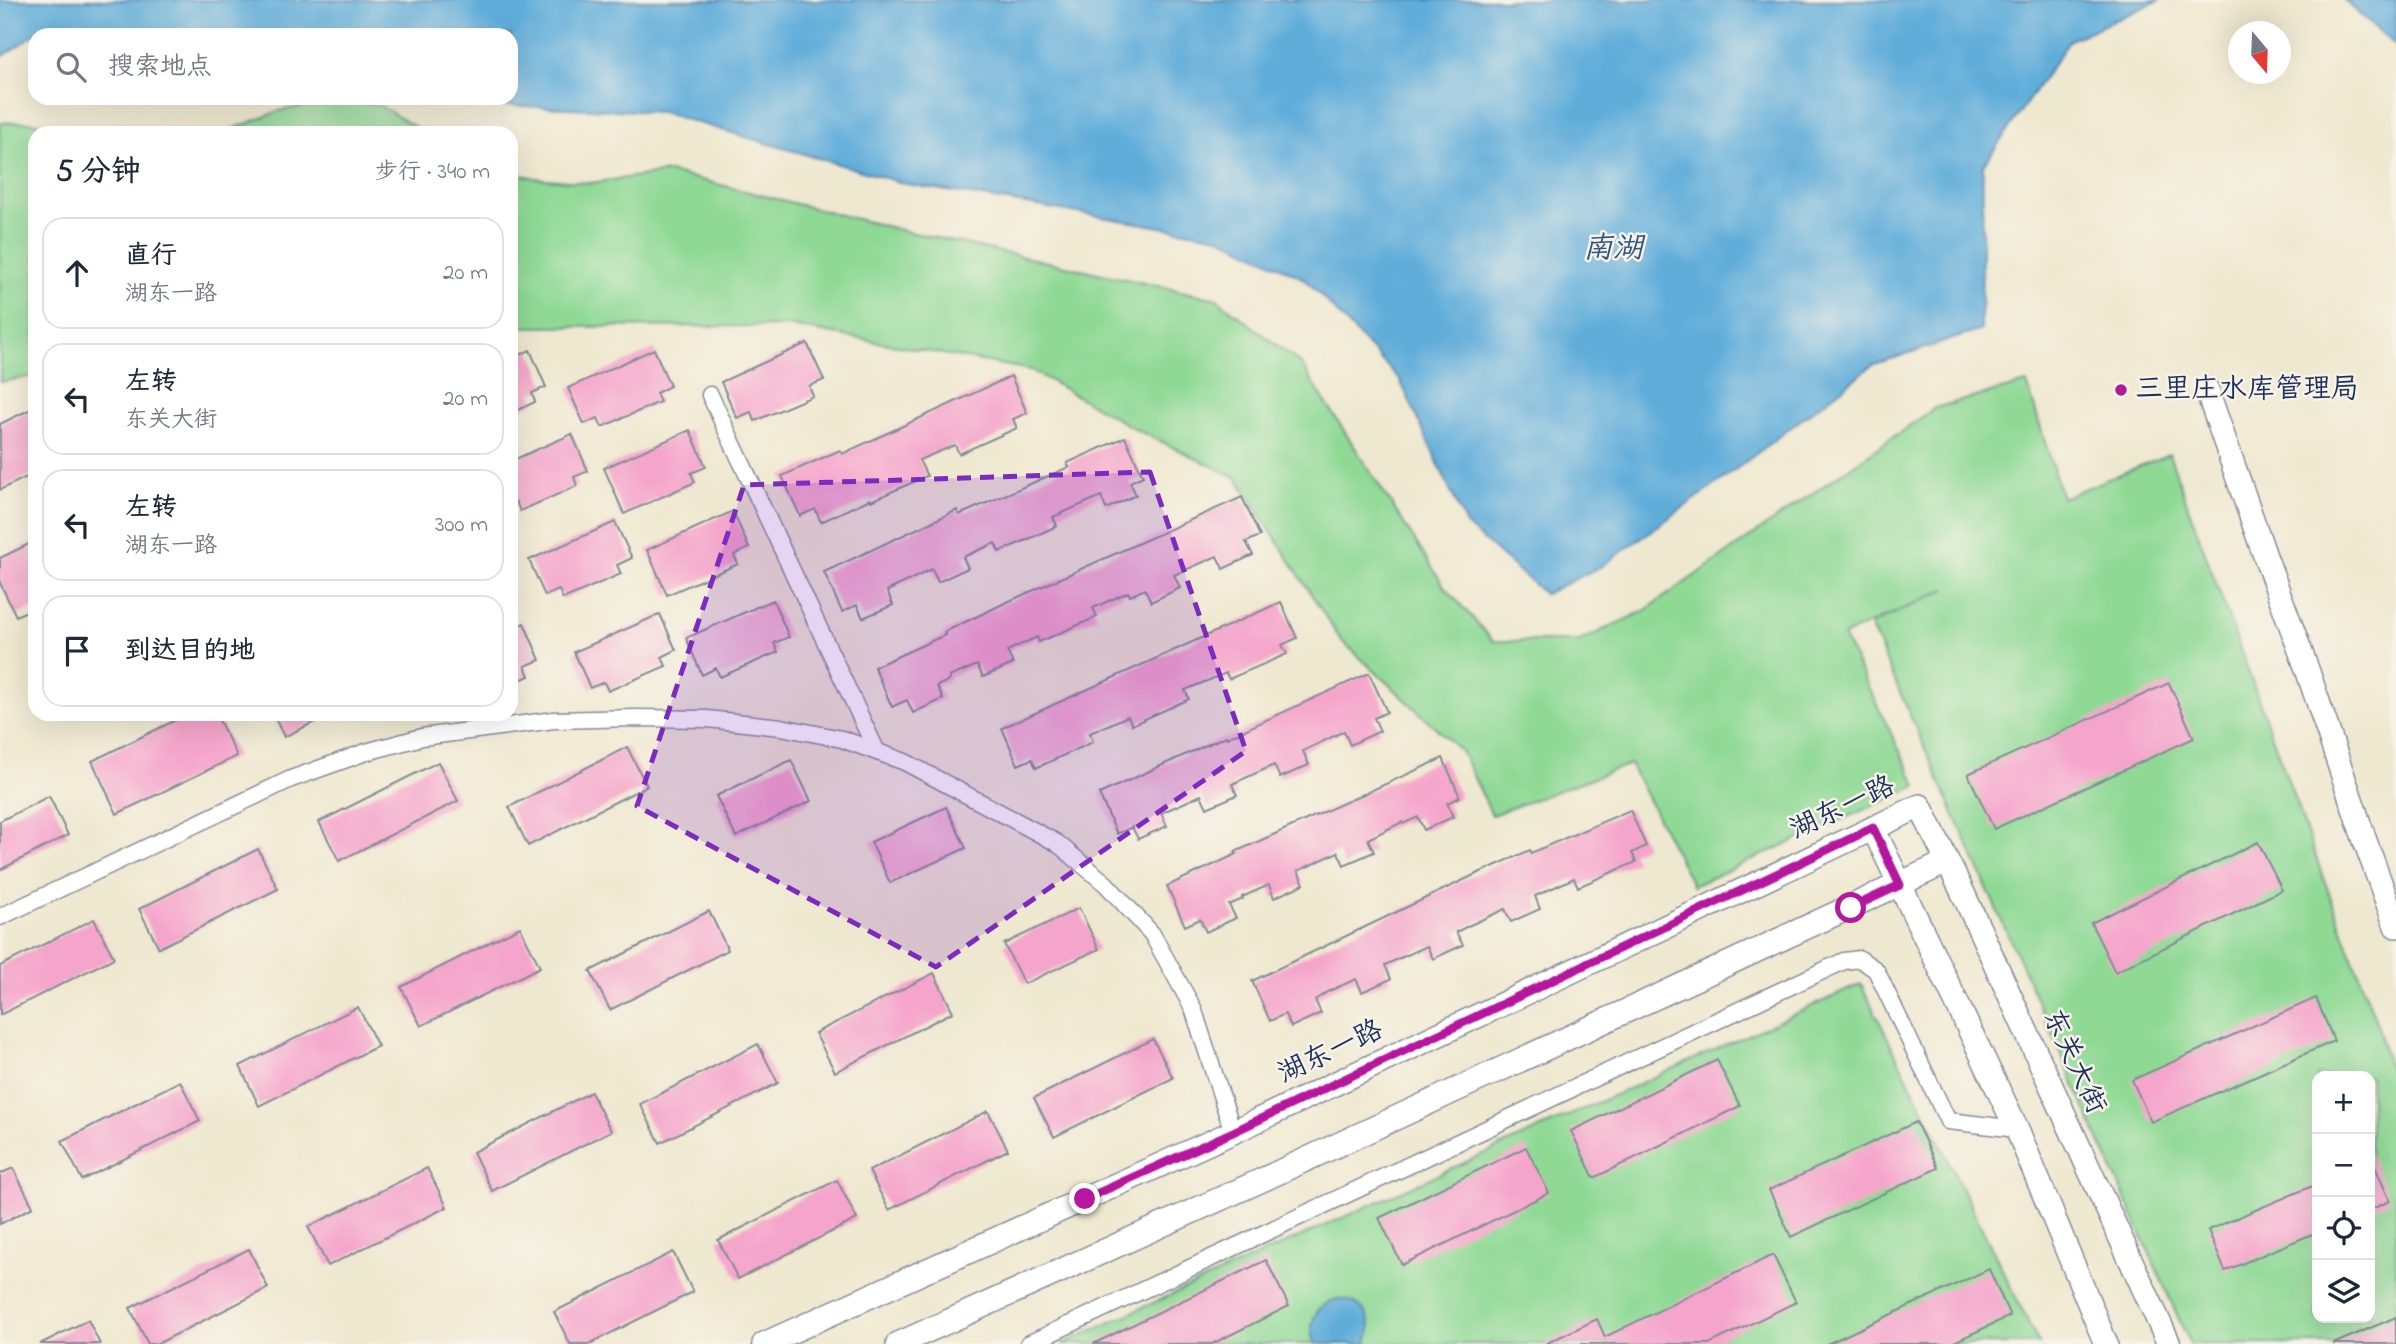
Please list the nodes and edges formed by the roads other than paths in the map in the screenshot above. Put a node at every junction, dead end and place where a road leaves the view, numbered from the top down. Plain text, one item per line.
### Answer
1 (2207, 390) dead end
2 (710, 396) dead end
3 (877, 752) junction
4 (1920, 806) joint
5 (1873, 828) junction
6 (1947, 862) junction
7 (1900, 885) junction
8 (0, 917) edge
9 (2396, 926) edge
10 (2017, 1129) junction
11 (1233, 1132) junction
12 (764, 1344) edge
13 (898, 1344) edge
14 (1028, 1344) edge
15 (2106, 1344) edge
16 (2169, 1344) edge

1 - 9 main road
2 - 3 street
3 - 8 street
3 - 11 street
4 - 5 main road, 湖东一路
4 - 6 main road, 东关大街
5 - 7 main road
5 - 11 main road, 湖东一路
6 - 7 main road
6 - 16 main road, 东关大街
7 - 10 main road
7 - 13 main road
10 - 14 street
10 - 15 main road
11 - 12 main road, 湖东一路

